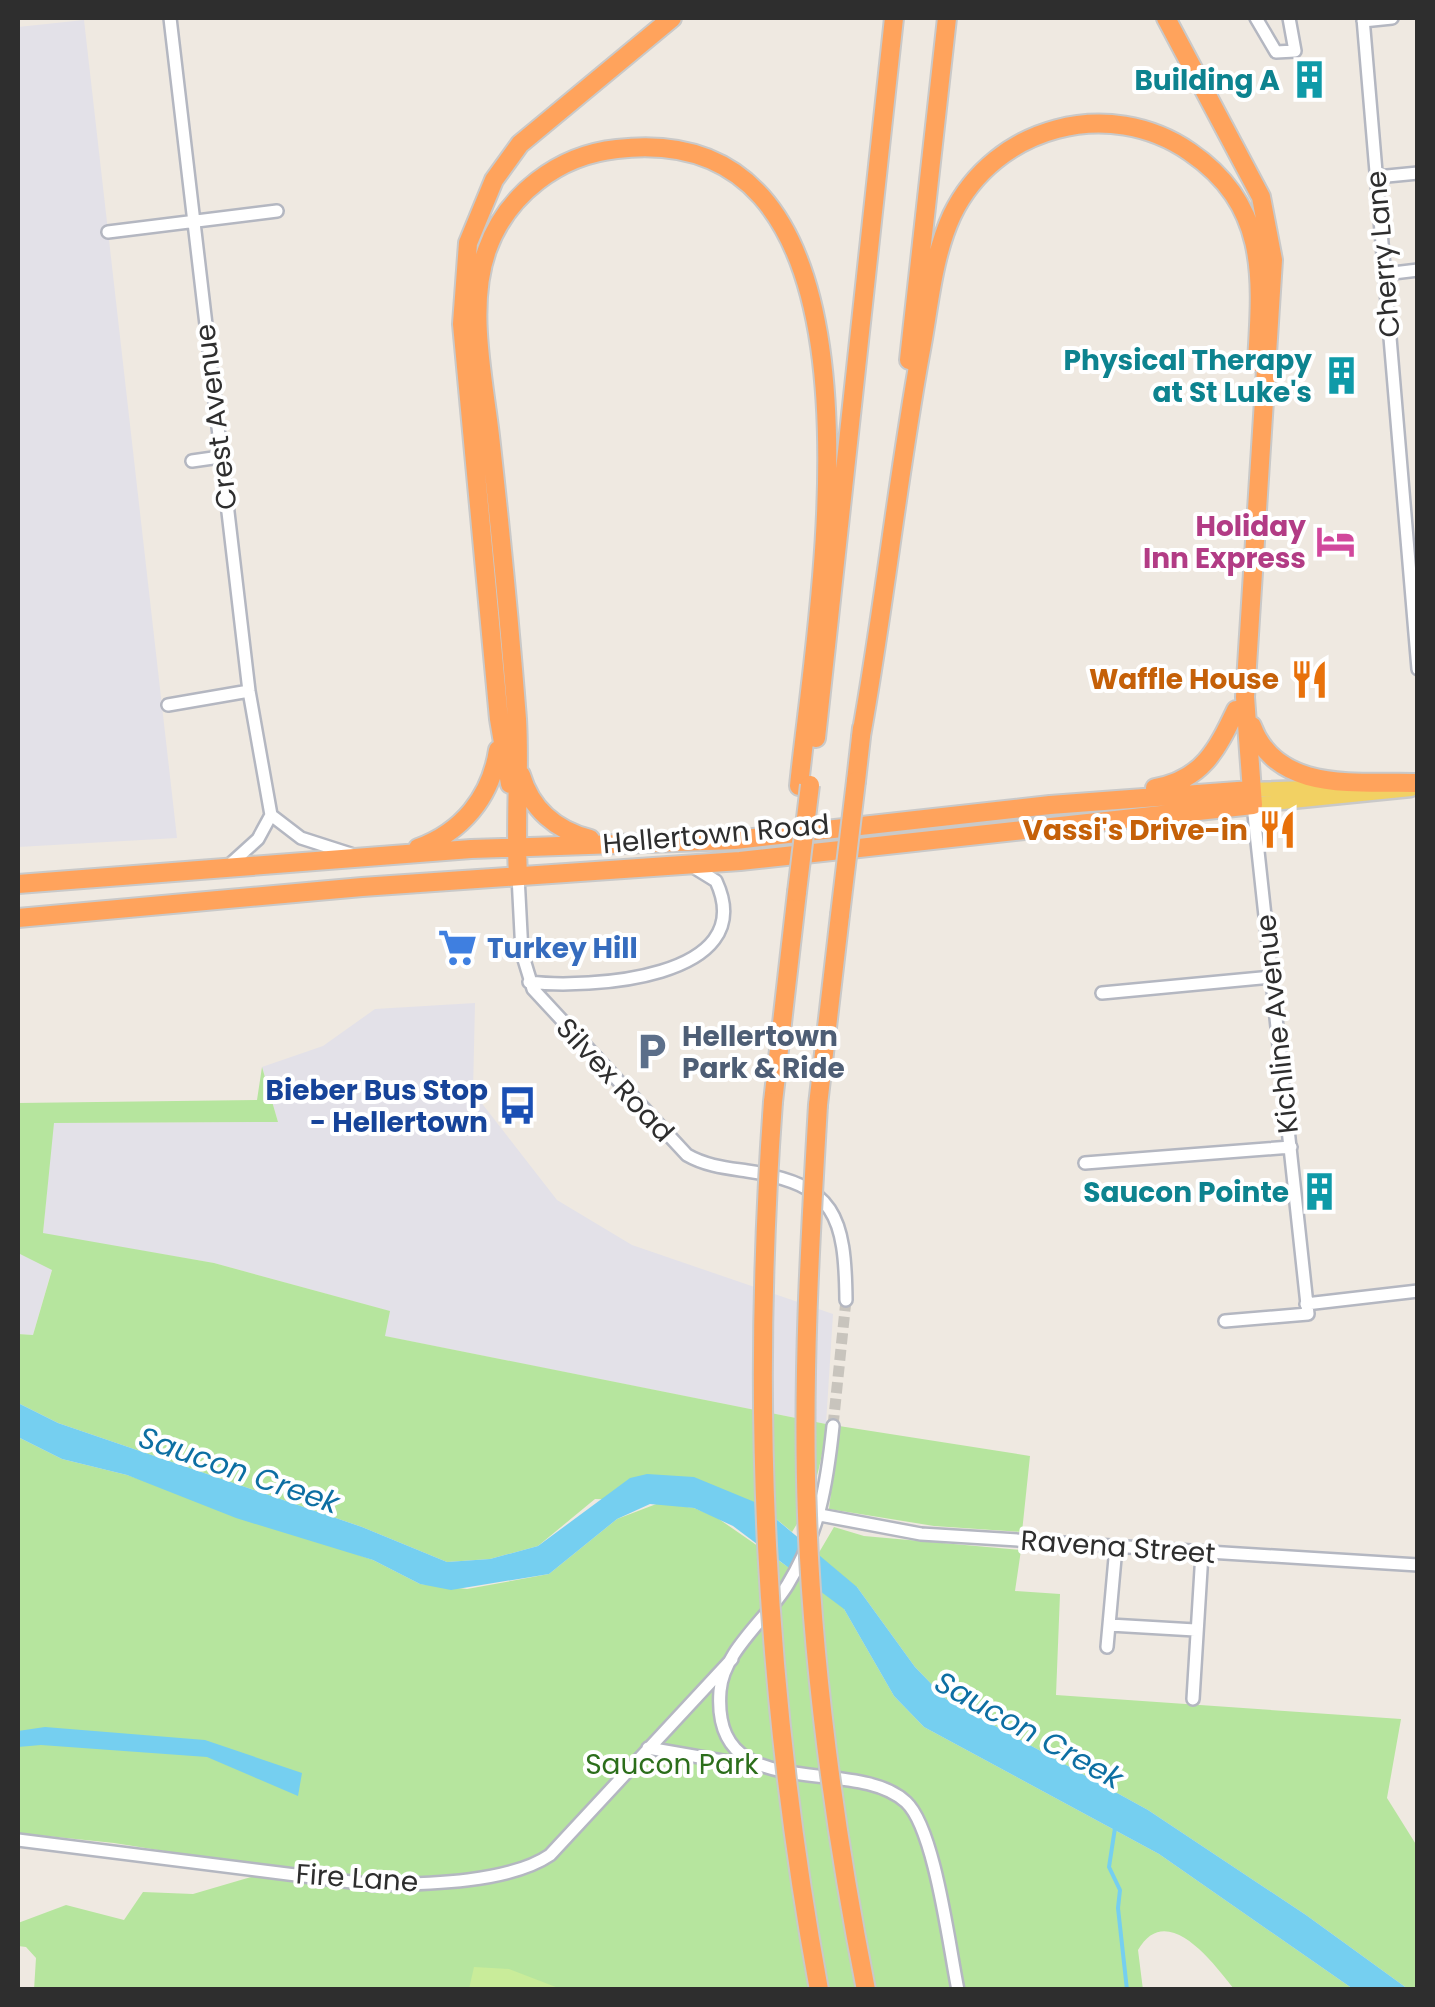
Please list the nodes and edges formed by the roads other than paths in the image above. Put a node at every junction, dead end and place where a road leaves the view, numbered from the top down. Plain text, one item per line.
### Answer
1 (170, 18) edge
2 (672, 18) edge
3 (894, 18) edge
4 (947, 18) edge
5 (1166, 18) edge
6 (1256, 18) edge
7 (1289, 18) edge
8 (1392, 18) edge
9 (1363, 19) edge
10 (1418, 172) edge
11 (1377, 177) junction
12 (278, 211) dead end
13 (194, 221) junction
14 (108, 232) dead end
15 (1418, 270) edge
16 (1384, 274) junction
17 (1416, 444) edge
18 (1400, 446) junction
19 (220, 457) junction
20 (192, 462) dead end
21 (1415, 617) edge
22 (1418, 669) edge
23 (249, 690) junction
24 (1241, 704) junction
25 (168, 705) dead end
26 (498, 720) junction
27 (861, 736) junction
28 (518, 758) junction
29 (1418, 785) edge
30 (805, 786) junction
31 (1248, 798) junction
32 (1116, 800) junction
33 (271, 815) junction
34 (615, 843) junction
35 (516, 846) junction
36 (397, 854) junction
37 (357, 856) junction
38 (666, 868) junction
39 (225, 869) junction
40 (518, 876) junction
41 (18, 884) edge
42 (18, 918) edge
43 (1272, 977) junction
44 (529, 982) junction
45 (1102, 993) dead end
46 (1291, 1147) junction
47 (1085, 1163) dead end
48 (1418, 1291) edge
49 (846, 1300) tunnel mouth
50 (1306, 1304) junction
51 (1225, 1321) dead end
52 (833, 1426) tunnel mouth
53 (820, 1515) junction
54 (1116, 1548) junction
55 (1202, 1553) junction
56 (1418, 1565) edge
57 (1110, 1625) junction
58 (1196, 1630) junction
59 (1107, 1647) dead end
60 (732, 1659) junction
61 (1192, 1699) dead end
62 (648, 1748) junction
63 (769, 1769) junction
64 (18, 1840) edge
65 (819, 1990) edge
66 (866, 1990) edge
67 (958, 1990) edge

1 - 13 street, Crest Avenue
2 - 26 highway
3 - 30 highway
4 - 27 highway
5 - 24 highway
6 - 7 street
8 - 9 street
9 - 11 street, Cherry Lane
10 - 11 street
11 - 16 street, Cherry Lane
12 - 13 street
13 - 14 street
13 - 19 street, Crest Avenue
15 - 16 street
16 - 18 street, Cherry Lane
17 - 18 street
18 - 21 street, Cherry Lane
19 - 20 street
19 - 23 street, Crest Avenue
21 - 22 street, Cherry Lane
23 - 25 street
23 - 33 street, Crest Avenue
24 - 27 highway
24 - 29 highway
24 - 31 highway
24 - 32 highway
26 - 35 highway
26 - 36 highway
27 - 66 highway, bridge
28 - 30 highway
28 - 34 highway
28 - 35 highway
29 - 31 main road, Hellertown Road
30 - 65 highway, bridge
31 - 32 highway, Hellertown Road
31 - 38 highway, Hellertown Road
31 - 43 street, Kichline Avenue
32 - 34 highway, Hellertown Road
33 - 37 street
33 - 39 street
34 - 35 highway, Hellertown Road
35 - 36 highway, Hellertown Road
35 - 40 highway
36 - 37 highway, Hellertown Road
37 - 39 highway, Hellertown Road
38 - 40 highway, Hellertown Road
38 - 44 street
39 - 41 highway, Hellertown Road
40 - 42 highway, Hellertown Road
40 - 44 street, Silvex Road
43 - 45 street
43 - 46 street, Kichline Avenue
44 - 49 street, Silvex Road
46 - 47 street
46 - 50 street, Kichline Avenue
48 - 50 street
50 - 51 street
52 - 53 street
53 - 54 street, Ravena Street
53 - 60 street
54 - 55 street, Ravena Street
54 - 57 street
55 - 56 street, Ravena Street
55 - 58 street
57 - 58 street
57 - 59 street
58 - 61 street
60 - 62 street, Fire Lane
60 - 63 street
62 - 63 street
62 - 64 street, Fire Lane
63 - 67 street

